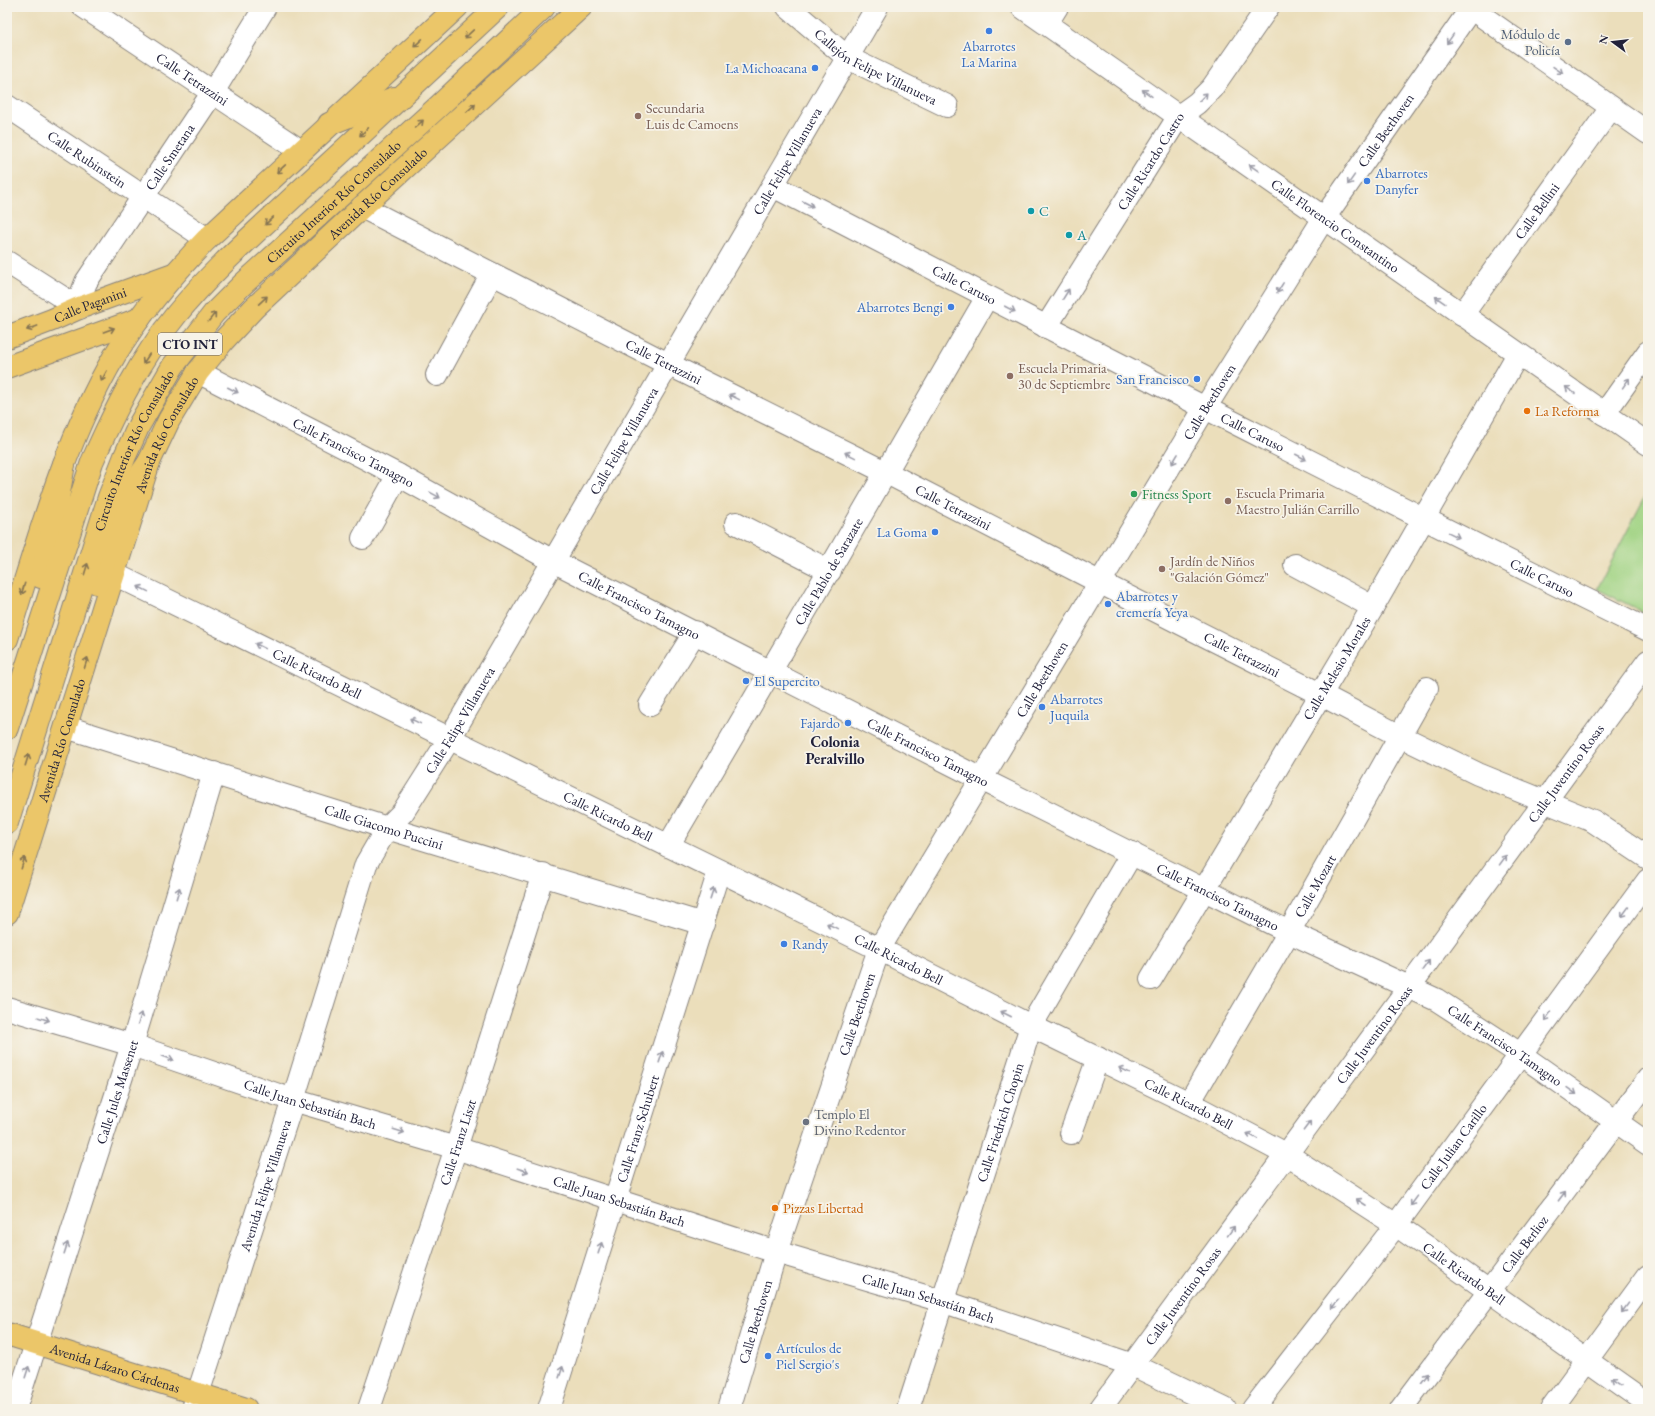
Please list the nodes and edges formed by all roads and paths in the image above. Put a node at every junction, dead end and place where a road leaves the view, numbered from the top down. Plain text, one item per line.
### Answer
1 (84, 7) edge
2 (266, 7) edge
3 (457, 7) edge
4 (498, 7) edge
5 (544, 7) edge
6 (582, 7) edge
7 (788, 7) edge
8 (877, 7) edge
9 (1022, 7) edge
10 (1268, 7) edge
11 (1471, 7) edge
12 (1052, 15) edge
13 (848, 58) junction
14 (213, 92) junction
15 (406, 93) junction
16 (7, 106) edge
17 (947, 106) dead end
18 (1611, 108) junction
19 (1179, 116) junction
20 (329, 124) junction
21 (1648, 133) edge
22 (301, 150) junction
23 (773, 186) junction
24 (143, 195) junction
25 (362, 207) junction
26 (1324, 218) junction
27 (207, 238) junction
28 (7, 262) edge
29 (173, 274) junction
30 (492, 274) junction
31 (987, 297) junction
32 (79, 308) junction
33 (1462, 315) junction
34 (139, 319) junction
35 (1046, 327) junction
36 (7, 337) edge
37 (1648, 352) edge
38 (1518, 354) junction
39 (668, 364) junction
40 (7, 367) edge
41 (198, 372) junction
42 (437, 375) dead end
43 (1205, 408) junction
44 (1604, 414) junction
45 (1648, 444) edge
46 (149, 462) junction
47 (64, 464) junction
48 (885, 472) junction
49 (398, 475) junction
50 (1423, 520) junction
51 (736, 523) dead end
52 (363, 538) dead end
53 (553, 561) junction
54 (1295, 565) dead end
55 (830, 571) junction
56 (114, 574) junction
57 (1100, 583) junction
58 (1373, 607) junction
59 (1648, 630) edge
60 (694, 632) junction
61 (7, 640) edge
62 (64, 641) junction
63 (32, 648) junction
64 (1648, 661) edge
65 (771, 672) junction
66 (1427, 688) dead end
67 (1320, 694) junction
68 (650, 705) dead end
69 (66, 727) junction
70 (7, 728) edge
71 (1400, 736) junction
72 (450, 738) junction
73 (214, 773) junction
74 (982, 779) junction
75 (1546, 802) junction
76 (7, 823) edge
77 (386, 828) junction
78 (668, 846) junction
79 (1132, 853) junction
80 (1648, 858) edge
81 (719, 872) junction
82 (543, 874) junction
83 (1648, 880) edge
84 (1204, 890) junction
85 (7, 913) edge
86 (703, 924) junction
87 (1289, 932) junction
88 (879, 949) junction
89 (1151, 979) dead end
90 (1410, 987) junction
91 (7, 1008) edge
92 (1030, 1026) junction
93 (132, 1045) junction
94 (1520, 1054) junction
95 (1098, 1058) junction
96 (1648, 1079) edge
97 (294, 1100) junction
98 (1189, 1103) junction
99 (1616, 1122) junction
100 (1071, 1133) dead end
101 (1648, 1144) edge
102 (456, 1148) junction
103 (1286, 1154) junction
104 (615, 1200) junction
105 (1396, 1225) junction
106 (776, 1252) junction
107 (1648, 1276) edge
108 (1490, 1291) junction
109 (942, 1301) junction
110 (7, 1334) edge
111 (36, 1343) junction
112 (1586, 1361) junction
113 (1133, 1365) junction
114 (196, 1402) edge
115 (1648, 1404) edge
116 (15, 1409) edge
117 (246, 1409) edge
118 (369, 1409) edge
119 (549, 1409) edge
120 (729, 1409) edge
121 (908, 1409) edge
122 (1100, 1409) edge
123 (1226, 1409) edge
124 (1253, 1409) edge
125 (1401, 1409) edge
126 (1551, 1409) edge

1 - 14 street, Calle Tetrazzini
2 - 14 street, Calle Smetana
3 -> 20 main road
4 -> 15 main road, Circuito Interior Río Consulado / CTO INT
62 -> 5 main road, Circuito Interior Río Consulado / CTO INT
25 -> 6 main road, Avenida Río Consulado / CTO INT
7 - 13 street, Callejón Felipe Villanueva
8 - 13 street, Calle Felipe Villanueva
9 - 12 street, Calle Florencio Constantino
19 -> 10 street, Calle Ricardo Castro
11 -> 18 street
11 -> 26 street, Calle Beethoven
19 -> 12 street, Calle Florencio Constantino
13 - 17 street, Callejón Felipe Villanueva
13 - 23 street, Calle Felipe Villanueva
14 - 22 street, Calle Tetrazzini
14 - 24 street, Calle Smetana
15 - 20 main road
15 -> 63 main road, Circuito Interior Río Consulado / CTO INT
16 - 24 street, Calle Rubinstein
18 - 21 street
18 - 33 street, Calle Bellini
26 -> 19 street, Calle Florencio Constantino
35 -> 19 street, Calle Ricardo Castro
20 - 22 main road
22 -> 27 main road
23 -> 31 street, Calle Caruso
23 - 39 street, Calle Felipe Villanueva
24 - 27 street, Calle Rubinstein
24 - 32 street, Calle Smetana
25 - 30 street, Calle Tetrazzini
41 -> 25 main road, Avenida Río Consulado / CTO INT
33 -> 26 street, Calle Florencio Constantino
26 -> 43 street, Calle Beethoven
27 - 29 main road
28 - 32 street
29 - 32 main road, Calle Paganini
29 - 34 main road
30 - 39 street, Calle Tetrazzini
30 - 42 street
31 -> 35 street, Calle Caruso
31 - 48 street, Calle Pablo de Sarazate
32 -> 36 main road, Calle Paganini
33 - 38 street, Calle Florencio Constantino
40 -> 34 main road, Calle Paganini
34 -> 47 main road
35 - 43 street, Calle Caruso
44 -> 37 street
44 -> 38 street, Calle Florencio Constantino
38 - 50 street, Calle Melesio Morales
48 -> 39 street, Calle Tetrazzini
39 - 53 street, Calle Felipe Villanueva
41 - 46 main road, Avenida Río Consulado / CTO INT
41 -> 49 street, Calle Francisco Tamagno
43 -> 50 street, Calle Caruso
43 -> 57 street, Calle Beethoven
44 - 45 street, Calle Florencio Constantino
46 - 56 main road, Avenida Río Consulado / CTO INT
46 - 62 main road
47 -> 61 main road
47 - 63 main road
48 - 55 street, Calle Pablo de Sarazate
48 - 57 street, Calle Tetrazzini
49 - 52 street
49 -> 53 street, Calle Francisco Tamagno
50 - 58 street, Calle Melesio Morales
50 -> 59 street, Calle Caruso
51 - 55 street
53 - 60 street, Calle Francisco Tamagno
53 - 72 street, Calle Felipe Villanueva
54 - 58 street
55 - 65 street, Calle Pablo de Sarazate
69 -> 56 main road, Avenida Río Consulado / CTO INT
72 -> 56 street, Calle Ricardo Bell
57 - 67 street, Calle Tetrazzini
57 - 74 street, Calle Beethoven
58 - 67 street, Calle Melesio Morales
60 - 65 street, Calle Francisco Tamagno
60 - 68 street
76 -> 62 main road, Circuito Interior Río Consulado / CTO INT
63 - 70 main road, Circuito Interior Río Consulado / CTO INT
64 - 75 street, Calle Juventino Rosas
65 - 74 street, Calle Francisco Tamagno
65 - 78 street, Calle Pablo de Sarazate
66 - 71 street, Calle Mozart
67 - 71 street, Calle Tetrazzini
67 - 84 street, Calle Melesio Morales
69 - 73 street, Calle Giacomo Puccini
85 -> 69 main road, Avenida Río Consulado / CTO INT
71 - 75 street, Calle Tetrazzini
71 - 87 street, Calle Mozart
72 - 77 street, Calle Felipe Villanueva
72 - 78 street, Calle Ricardo Bell
73 - 77 street, Calle Giacomo Puccini
93 -> 73 street, Calle Jules Massenet
74 - 79 street, Calle Francisco Tamagno
74 - 88 street, Calle Beethoven
75 - 80 street, Calle Tetrazzini
90 -> 75 street, Calle Juventino Rosas
77 - 82 street, Calle Giacomo Puccini
77 - 97 street, Avenida Felipe Villanueva
78 - 81 street, Calle Ricardo Bell
79 - 84 street, Calle Francisco Tamagno
79 - 92 street, Calle Friedrich Chopin
86 -> 81 street, Calle Franz Schubert
88 -> 81 street, Calle Ricardo Bell
82 - 86 street, Calle Giacomo Puccini
82 - 102 street, Calle Franz Liszt
83 -> 94 street, Calle Julian Carillo
84 - 87 street, Calle Francisco Tamagno
84 - 89 street, Calle Melesio Morales
104 -> 86 street, Calle Franz Schubert
87 - 90 street, Calle Francisco Tamagno
87 - 98 street, Calle Mozart
92 -> 88 street, Calle Ricardo Bell
88 - 106 street, Calle Beethoven
90 - 94 street, Calle Francisco Tamagno
103 -> 90 street, Calle Juventino Rosas
91 -> 93 street, Calle Juan Sebastián Bach
92 - 95 street, Calle Ricardo Bell
92 - 109 street, Calle Friedrich Chopin
93 -> 97 street, Calle Juan Sebastián Bach
111 -> 93 street, Calle Jules Massenet
94 -> 99 street, Calle Francisco Tamagno
94 -> 105 street, Calle Julian Carillo
98 -> 95 street, Calle Ricardo Bell
95 - 100 street
96 - 99 street, Calle Berlioz
97 -> 102 street, Calle Juan Sebastián Bach
97 - 114 street, Avenida Felipe Villanueva
103 -> 98 street, Calle Ricardo Bell
99 - 101 street, Calle Francisco Tamagno
108 -> 99 street, Calle Berlioz
102 -> 104 street, Calle Juan Sebastián Bach
102 - 118 street, Calle Franz Liszt
105 -> 103 street, Calle Ricardo Bell
113 -> 103 street, Calle Juventino Rosas
104 - 106 street, Calle Juan Sebastián Bach
119 -> 104 street, Calle Franz Schubert
105 - 108 street, Calle Ricardo Bell
105 -> 124 street, Calle Julian Carillo
106 - 109 street, Calle Juan Sebastián Bach
106 - 120 street, Calle Beethoven
107 -> 112 street
108 - 112 street, Calle Ricardo Bell
125 -> 108 street, Calle Berlioz
109 - 113 street, Calle Juan Sebastián Bach
109 - 121 street, Calle Friedrich Chopin
110 - 111 main road, Avenida Lázaro Cárdenas
111 - 114 main road, Avenida Lázaro Cárdenas
116 -> 111 street, Calle Jules Massenet
115 -> 112 street, Calle Ricardo Bell
112 - 126 street
113 - 122 street, Calle Juventino Rosas
113 - 123 street, Calle Juan Sebastián Bach
114 - 117 main road, Avenida Lázaro Cárdenas

